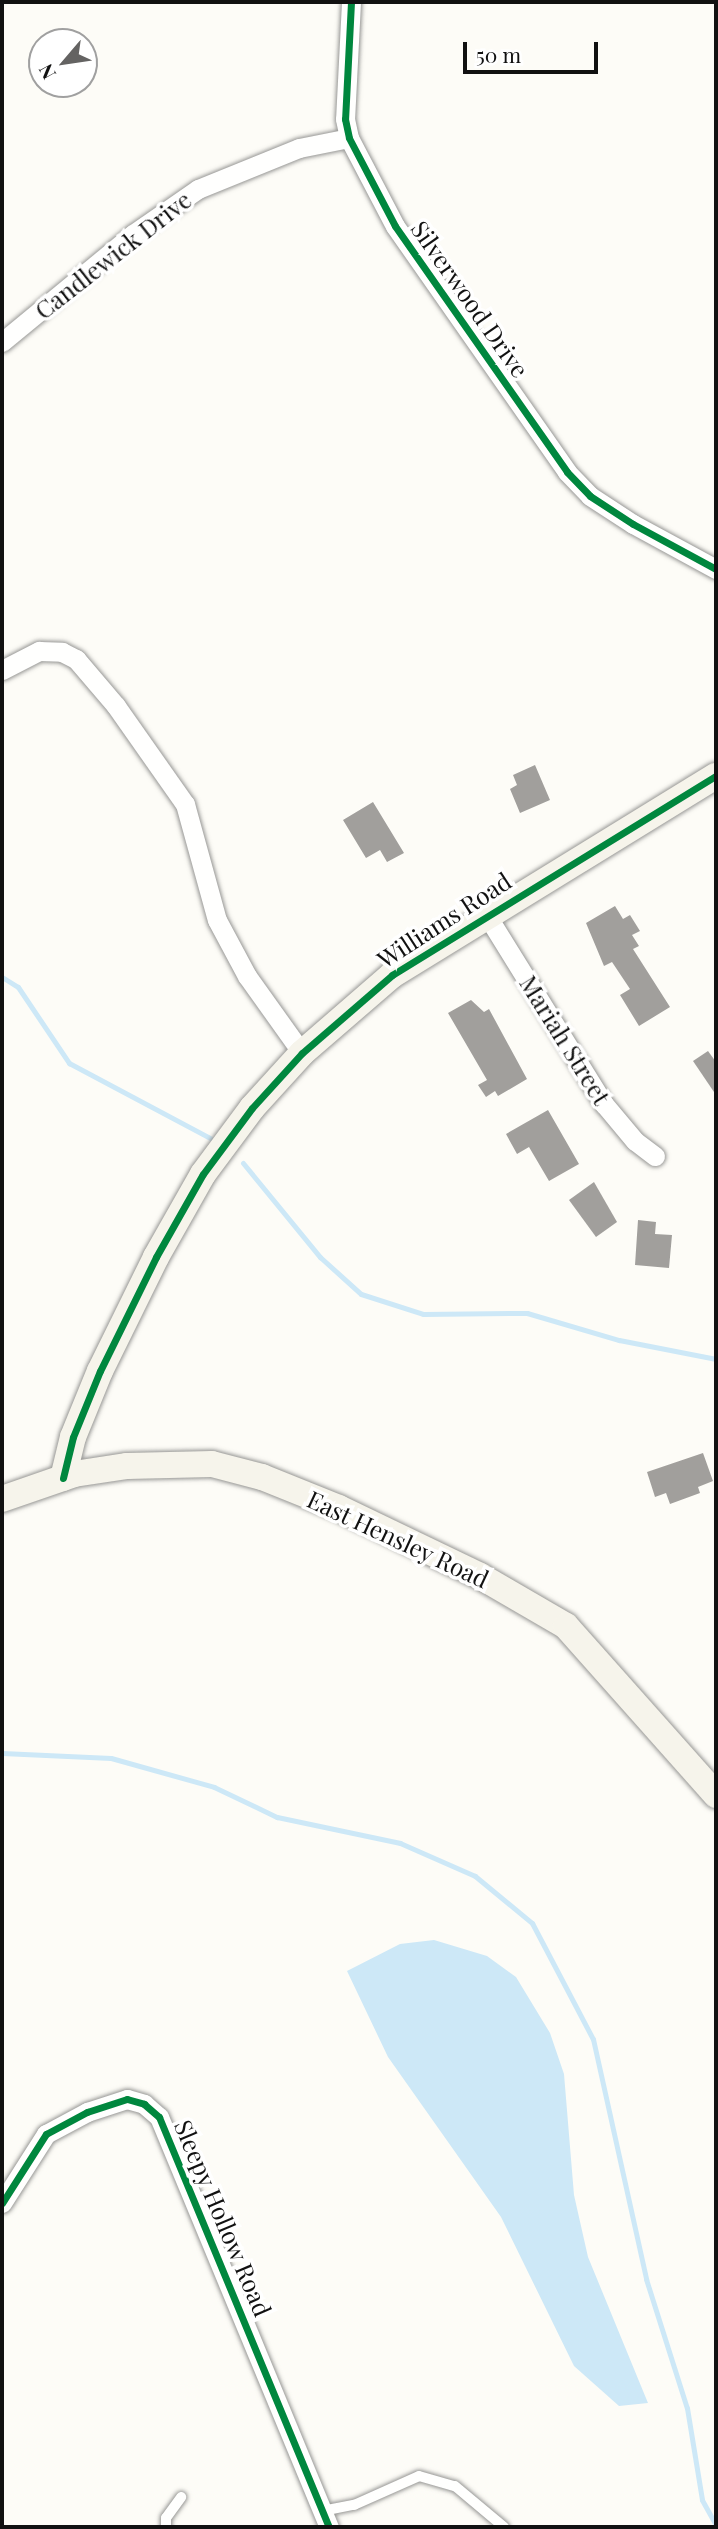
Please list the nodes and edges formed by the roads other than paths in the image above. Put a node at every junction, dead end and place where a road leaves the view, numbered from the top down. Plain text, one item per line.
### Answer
1 (351, 2) edge
2 (349, 138) junction
3 (2, 342) edge
4 (716, 569) edge
5 (2, 670) edge
6 (716, 776) edge
7 (486, 914) junction
8 (302, 1053) junction
9 (655, 1156) dead end
10 (63, 1478) junction
11 (2, 1499) edge
12 (716, 1795) edge
13 (2, 2203) edge
14 (181, 2497) dead end
15 (325, 2519) edge
16 (166, 2527) edge
17 (504, 2527) edge

1 - 2 street, Silverwood Drive
2 - 3 street, Candlewick Drive
2 - 4 street, Silverwood Drive
5 - 8 street
6 - 7 street, Williams Road
7 - 8 street, Williams Road
7 - 9 street, Mariah Street
8 - 10 street, Williams Road
10 - 11 street, East Hensley Road
10 - 12 street, East Hensley Road
13 - 15 street, Sleepy Hollow Road
14 - 16 lane
15 - 17 lane

